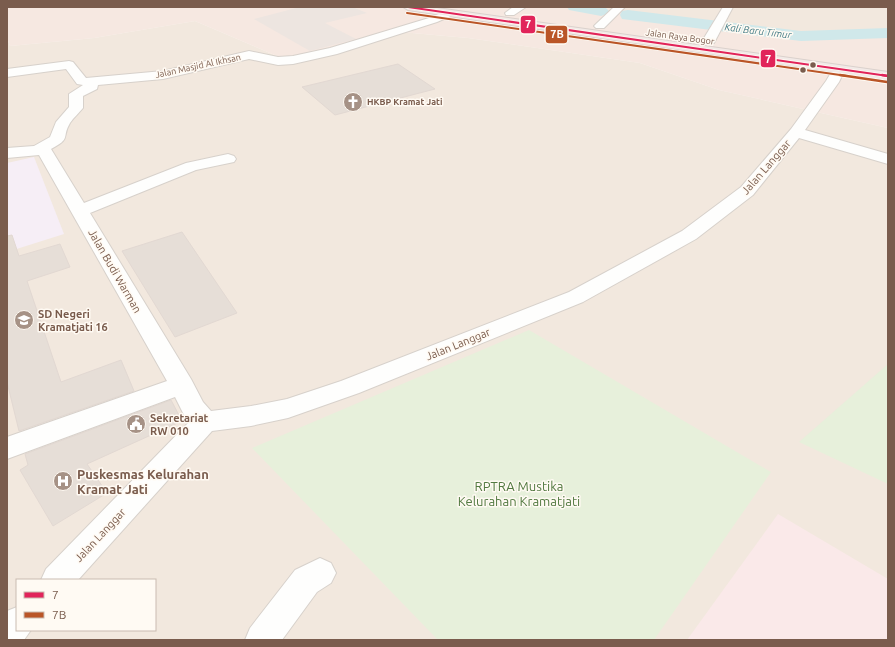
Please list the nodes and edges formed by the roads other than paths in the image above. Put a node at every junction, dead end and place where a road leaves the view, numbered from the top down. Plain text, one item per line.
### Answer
1 (408, 7) edge
2 (472, 7) edge
3 (520, 7) edge
4 (620, 7) edge
5 (728, 7) edge
6 (449, 13) junction
7 (510, 13) junction
8 (564, 25) junction
9 (600, 26) junction
10 (613, 32) junction
11 (710, 39) junction
12 (888, 66) edge
13 (839, 69) junction
14 (7, 73) edge
15 (888, 76) edge
16 (87, 81) junction
17 (796, 132) junction
18 (37, 150) junction
19 (7, 153) edge
20 (228, 159) dead end
21 (888, 159) edge
22 (79, 211) junction
23 (182, 385) junction
24 (205, 422) junction
25 (7, 448) edge
26 (320, 573) dead end
27 (58, 579) edge
28 (16, 624) edge
29 (7, 634) edge
30 (262, 640) edge

1 - 6 highway, Jalan Raya Bogor
2 - 7 highway, Jalan Raya Bogor
3 - 7 street
4 - 9 street
5 - 11 street
6 - 8 highway, Jalan Raya Bogor
6 - 16 street, Jalan Masjid Al Ikhsan
7 - 8 highway, Jalan Raya Bogor
8 - 9 highway, Jalan Raya Bogor
8 - 10 highway, Jalan Raya Bogor
9 - 10 highway, Jalan Raya Bogor
10 - 11 highway, Jalan Raya Bogor
10 - 13 highway, Jalan Raya Bogor
11 - 12 highway, Jalan Raya Bogor
13 - 15 highway, Jalan Raya Bogor
13 - 17 street, Jalan Langgar
14 - 16 street
16 - 18 street
17 - 21 street
17 - 24 street, Jalan Langgar
18 - 19 street
18 - 22 street, Jalan Budi Warman
20 - 22 street
22 - 23 street, Jalan Budi Warman
23 - 24 street, Jalan Budi Warman
23 - 25 street
24 - 27 street, Jalan Langgar
26 - 30 street
28 - 29 street

